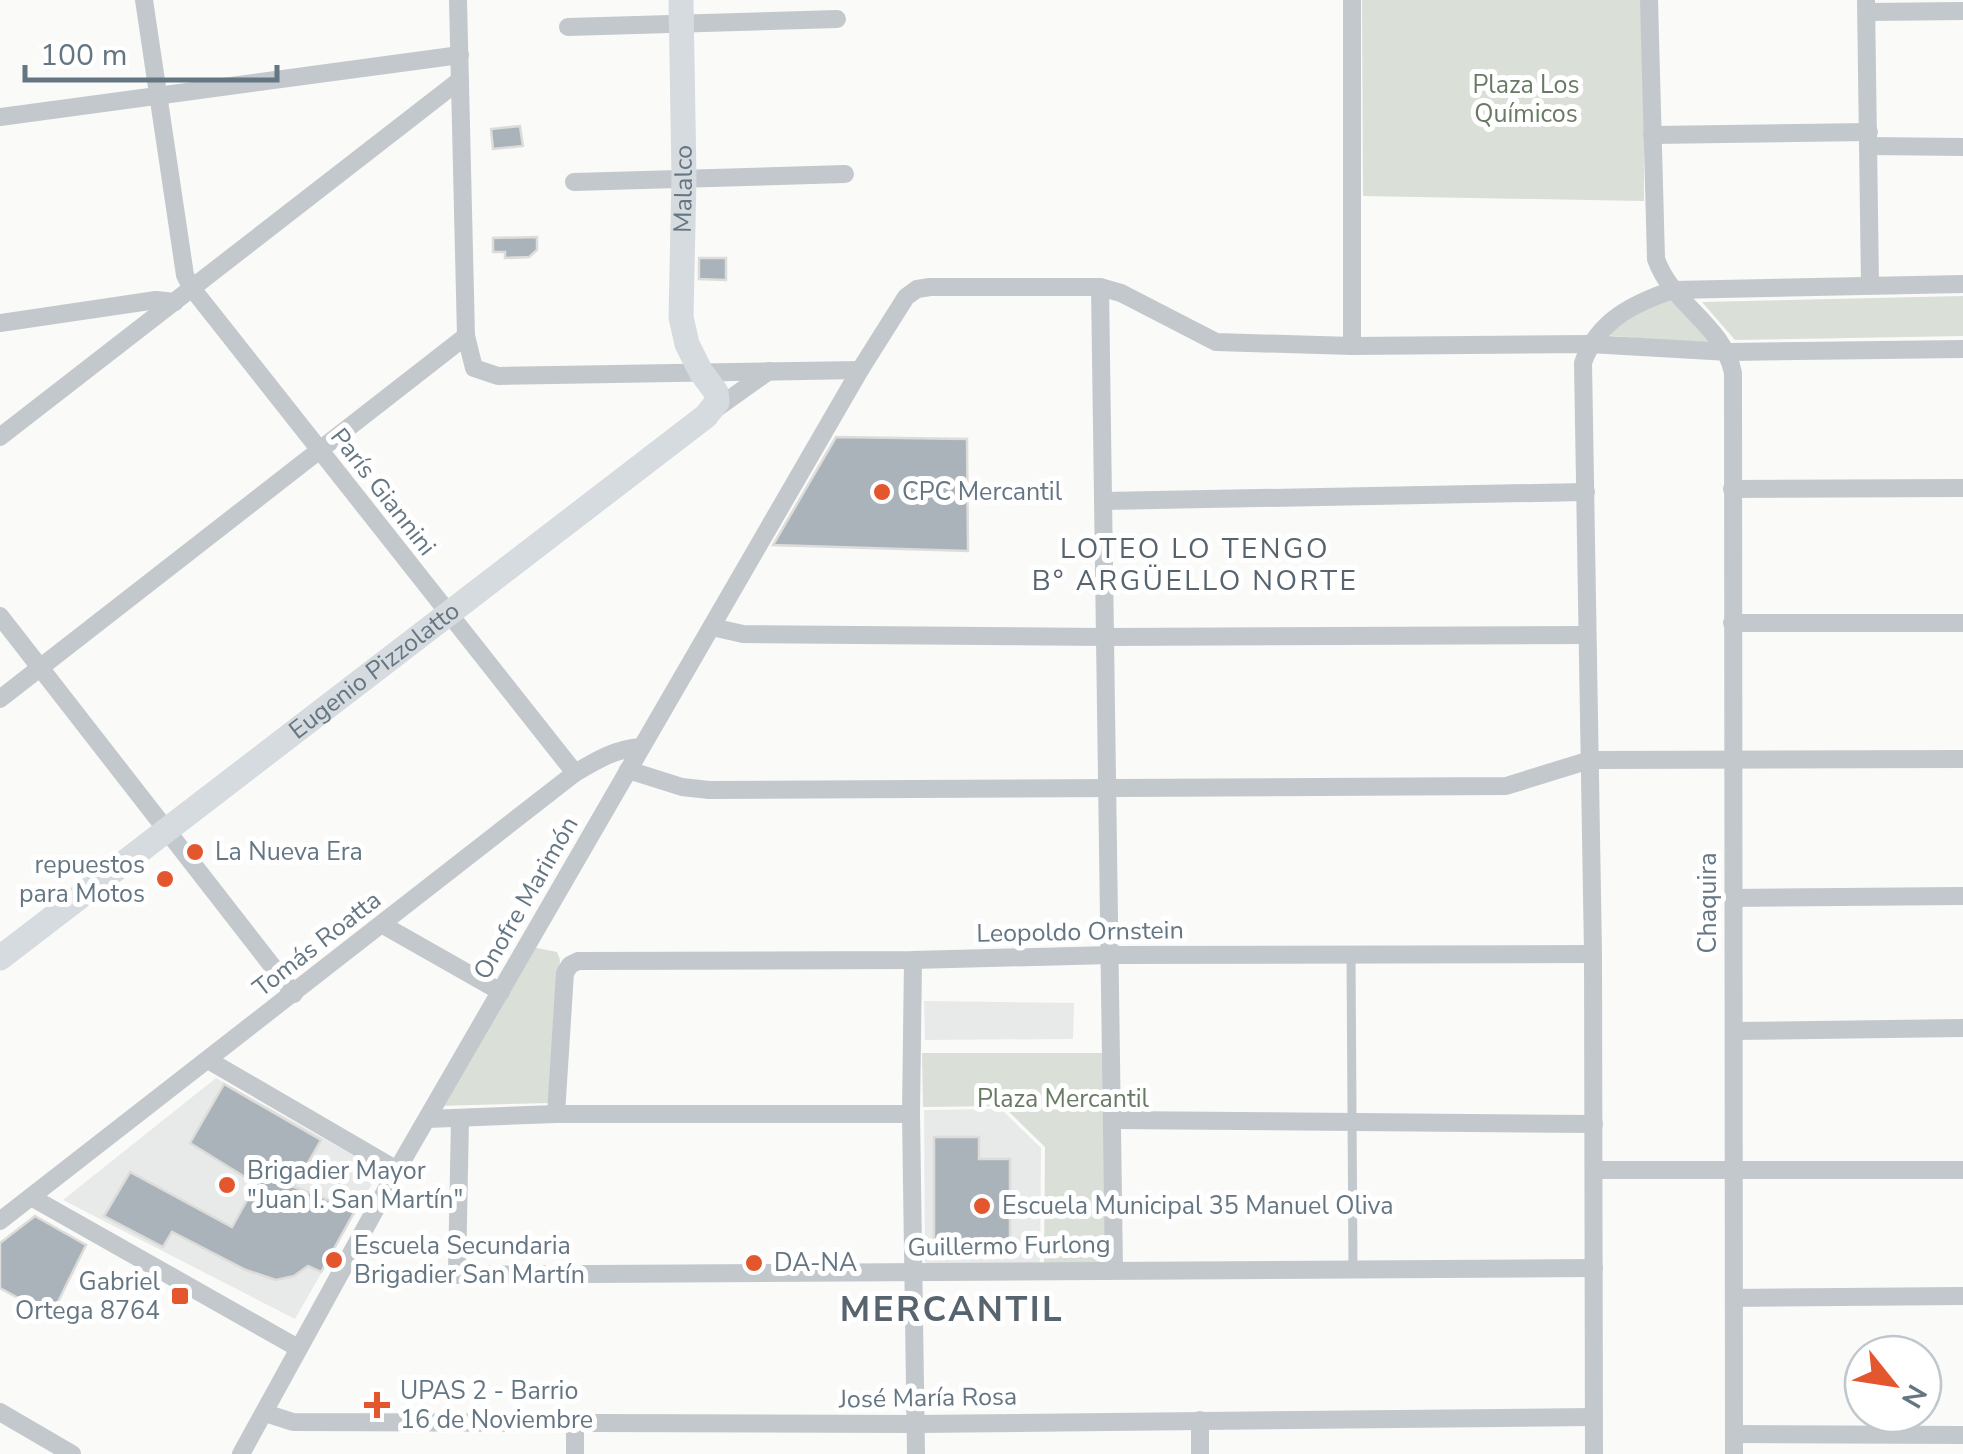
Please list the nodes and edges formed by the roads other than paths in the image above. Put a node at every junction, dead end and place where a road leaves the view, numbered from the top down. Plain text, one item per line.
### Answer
1 (144, 0) edge
2 (458, 0) edge
3 (1352, 0) edge
4 (1649, 0) edge
5 (1866, 6) edge
6 (1963, 11) edge
7 (681, 12) edge
8 (837, 20) dead end
9 (568, 27) dead end
10 (460, 56) junction
11 (460, 80) junction
12 (158, 96) junction
13 (0, 117) edge
14 (1652, 134) junction
15 (1868, 139) junction
16 (1963, 146) edge
17 (845, 174) dead end
18 (684, 177) junction
19 (574, 182) dead end
20 (1963, 284) edge
21 (1870, 285) junction
22 (192, 287) junction
23 (1100, 287) junction
24 (1674, 290) junction
25 (175, 302) junction
26 (0, 323) edge
27 (466, 336) junction
28 (1590, 344) junction
29 (1352, 346) junction
30 (1963, 350) edge
31 (1729, 352) junction
32 (860, 370) junction
33 (769, 371) junction
34 (701, 372) junction
35 (706, 416) junction
36 (0, 437) edge
37 (318, 451) junction
38 (1963, 488) edge
39 (1732, 489) junction
40 (1586, 492) junction
41 (1104, 501) junction
42 (446, 613) junction
43 (0, 616) edge
44 (1732, 623) junction
45 (1963, 623) edge
46 (712, 628) junction
47 (1587, 635) junction
48 (1106, 637) junction
49 (41, 668) junction
50 (0, 699) edge
51 (641, 747) junction
52 (1963, 759) edge
53 (1590, 760) junction
54 (1732, 760) junction
55 (628, 770) junction
56 (575, 773) junction
57 (1108, 789) junction
58 (164, 831) junction
59 (1963, 896) edge
60 (1733, 898) junction
61 (383, 925) junction
62 (1593, 954) junction
63 (1111, 955) junction
64 (1351, 955) junction
65 (0, 958) edge
66 (914, 960) junction
67 (501, 992) junction
68 (294, 994) junction
69 (1963, 1028) edge
70 (1734, 1031) junction
71 (208, 1060) junction
72 (556, 1114) junction
73 (911, 1114) junction
74 (460, 1118) junction
75 (427, 1120) junction
76 (1113, 1120) junction
77 (1352, 1122) junction
78 (1594, 1124) junction
79 (397, 1170) junction
80 (1594, 1170) junction
81 (1733, 1170) junction
82 (1963, 1170) edge
83 (30, 1197) junction
84 (3, 1213) edge
85 (1594, 1268) junction
86 (1354, 1269) junction
87 (1114, 1270) junction
88 (916, 1273) junction
89 (457, 1274) junction
90 (425, 1275) dead end
91 (1963, 1296) edge
92 (1734, 1298) junction
93 (298, 1348) junction
94 (0, 1412) edge
95 (264, 1413) junction
96 (1594, 1416) junction
97 (1200, 1420) junction
98 (575, 1424) junction
99 (916, 1424) junction
100 (1734, 1434) junction
101 (1963, 1435) edge
102 (72, 1454) edge
103 (241, 1454) edge
104 (575, 1454) edge
105 (916, 1454) edge
106 (1200, 1454) edge
107 (1594, 1454) edge
108 (1734, 1454) edge

1 - 12 street
2 - 10 street
3 - 29 street
4 - 14 street
5 - 6 street
5 - 15 street
7 - 8 street
7 - 9 street
7 - 18 main road, Malalco
10 - 11 street
10 - 12 street
11 - 22 street
11 - 27 street
12 - 13 street
12 - 22 street
14 - 15 street
14 - 24 street
15 - 16 street
15 - 21 street
17 - 18 street
18 - 19 street
18 - 34 main road, Malalco
20 - 21 street
21 - 24 street
22 - 25 street
22 - 37 street, París Giannini
23 - 29 street
23 - 32 street, Onofre Marimón
23 - 41 street
24 - 28 street
24 - 31 street
25 - 26 street
25 - 36 street
27 - 34 street
27 - 37 street
28 - 29 street
28 - 31 street
28 - 40 street
30 - 31 street
31 - 39 street, Chaquira
32 - 33 street
32 - 46 street, Onofre Marimón
33 - 34 street
33 - 35 street
34 - 35 main road
35 - 42 main road, Eugenio Pizzolatto
37 - 42 street, París Giannini
37 - 49 street
38 - 39 street
39 - 44 street, Chaquira
40 - 41 street
40 - 47 street
41 - 48 street
42 - 56 street, París Giannini
42 - 58 main road, Eugenio Pizzolatto
43 - 49 street
44 - 45 street
44 - 54 street, Chaquira
46 - 48 street
46 - 51 street, Onofre Marimón
47 - 48 street
47 - 53 street
48 - 57 street
49 - 50 street
49 - 58 street
51 - 55 street, Onofre Marimón
51 - 56 street, Tomás Roatta
52 - 54 street
53 - 54 street
53 - 57 street
53 - 62 street
54 - 60 street, Chaquira
55 - 57 street
55 - 67 street, Onofre Marimón
56 - 61 street, Tomás Roatta
57 - 63 street
58 - 65 main road, Eugenio Pizzolatto
58 - 68 street
59 - 60 street
60 - 70 street, Chaquira
61 - 67 street
61 - 68 street, Tomás Roatta
62 - 64 street, Leopoldo Ornstein
62 - 78 street
63 - 64 street, Leopoldo Ornstein
63 - 66 street, Leopoldo Ornstein
63 - 76 street
64 - 77 lane
66 - 72 street, Leopoldo Ornstein
66 - 73 street
67 - 75 street, Onofre Marimón
68 - 71 street, Tomás Roatta
69 - 70 street
70 - 81 street, Chaquira
71 - 79 street
71 - 83 street, Tomás Roatta
72 - 73 street
72 - 74 street
73 - 88 street
74 - 75 street
74 - 89 street
75 - 79 street, Onofre Marimón
76 - 77 street
76 - 87 street
77 - 78 street
77 - 86 lane
78 - 80 street
79 - 93 street, Onofre Marimón
80 - 81 street
80 - 85 street
81 - 82 street
81 - 92 street, Chaquira
83 - 84 street, Tomás Roatta
83 - 93 street
85 - 86 street, Guillermo Furlong
85 - 96 street
86 - 87 street, Guillermo Furlong
87 - 88 street, Guillermo Furlong
88 - 89 street, Guillermo Furlong
88 - 99 street
89 - 90 street, Guillermo Furlong
91 - 92 street
92 - 100 street, Chaquira
93 - 95 street, Onofre Marimón
94 - 102 street
95 - 98 street, José María Rosa
95 - 103 street, Onofre Marimón
96 - 97 street, José María Rosa
96 - 107 street
97 - 99 street, José María Rosa
97 - 106 street
98 - 99 street, José María Rosa
98 - 104 street
99 - 105 street
100 - 101 street
100 - 108 street, Chaquira

